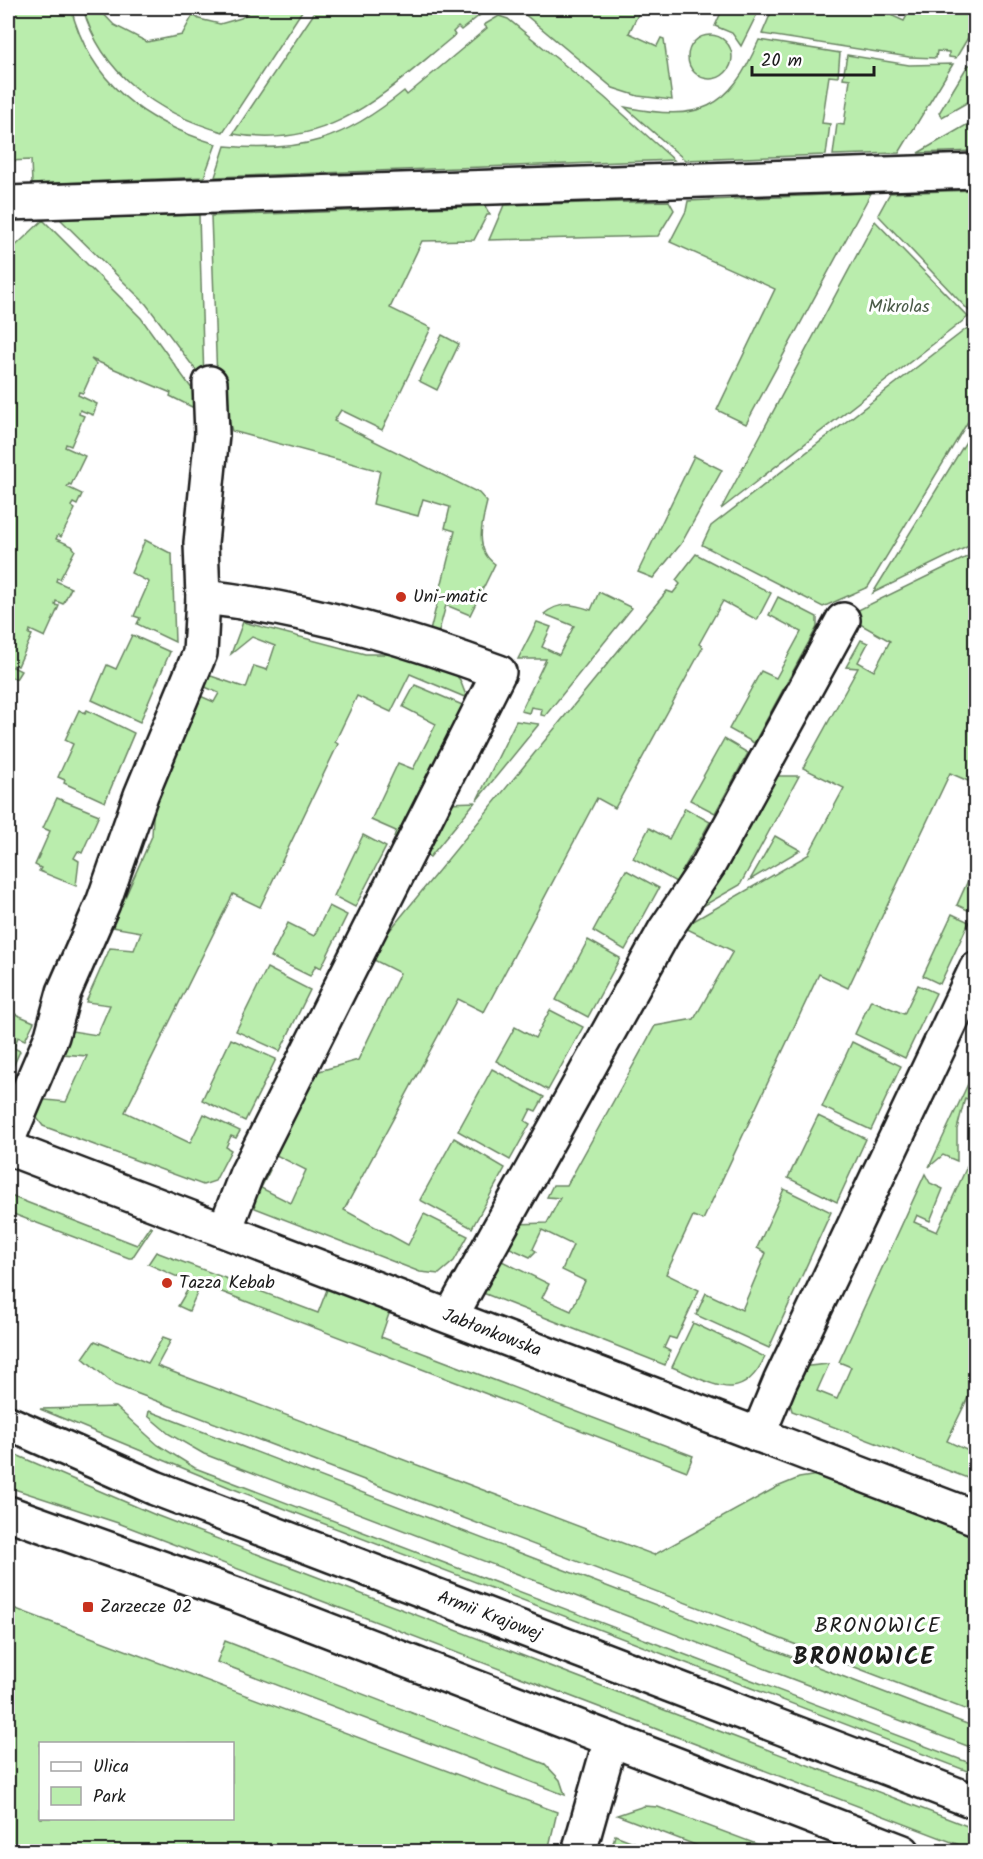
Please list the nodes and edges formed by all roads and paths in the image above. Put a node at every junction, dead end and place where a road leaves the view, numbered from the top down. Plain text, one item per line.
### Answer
1 (975, 171) edge
2 (8, 203) edge
3 (210, 383) dead end
4 (203, 597) junction
5 (843, 620) dead end
6 (975, 969) edge
7 (8, 1139) edge
8 (8, 1148) edge
9 (225, 1230) junction
10 (451, 1316) junction
11 (8, 1423) edge
12 (758, 1435) junction
13 (8, 1513) edge
14 (975, 1518) edge
15 (611, 1739) junction
16 (975, 1802) edge
17 (579, 1851) edge
18 (903, 1851) edge

1 - 2 street
3 - 4 street
4 - 7 street
4 - 9 street
5 - 10 street
6 - 12 street
8 - 9 street, Jabłonkowska
9 - 10 street, Jabłonkowska
10 - 12 street, Jabłonkowska
11 - 16 street, Armii Krajowej
12 - 14 street, Jabłonkowska
13 - 15 street
15 - 17 street
15 - 18 street

